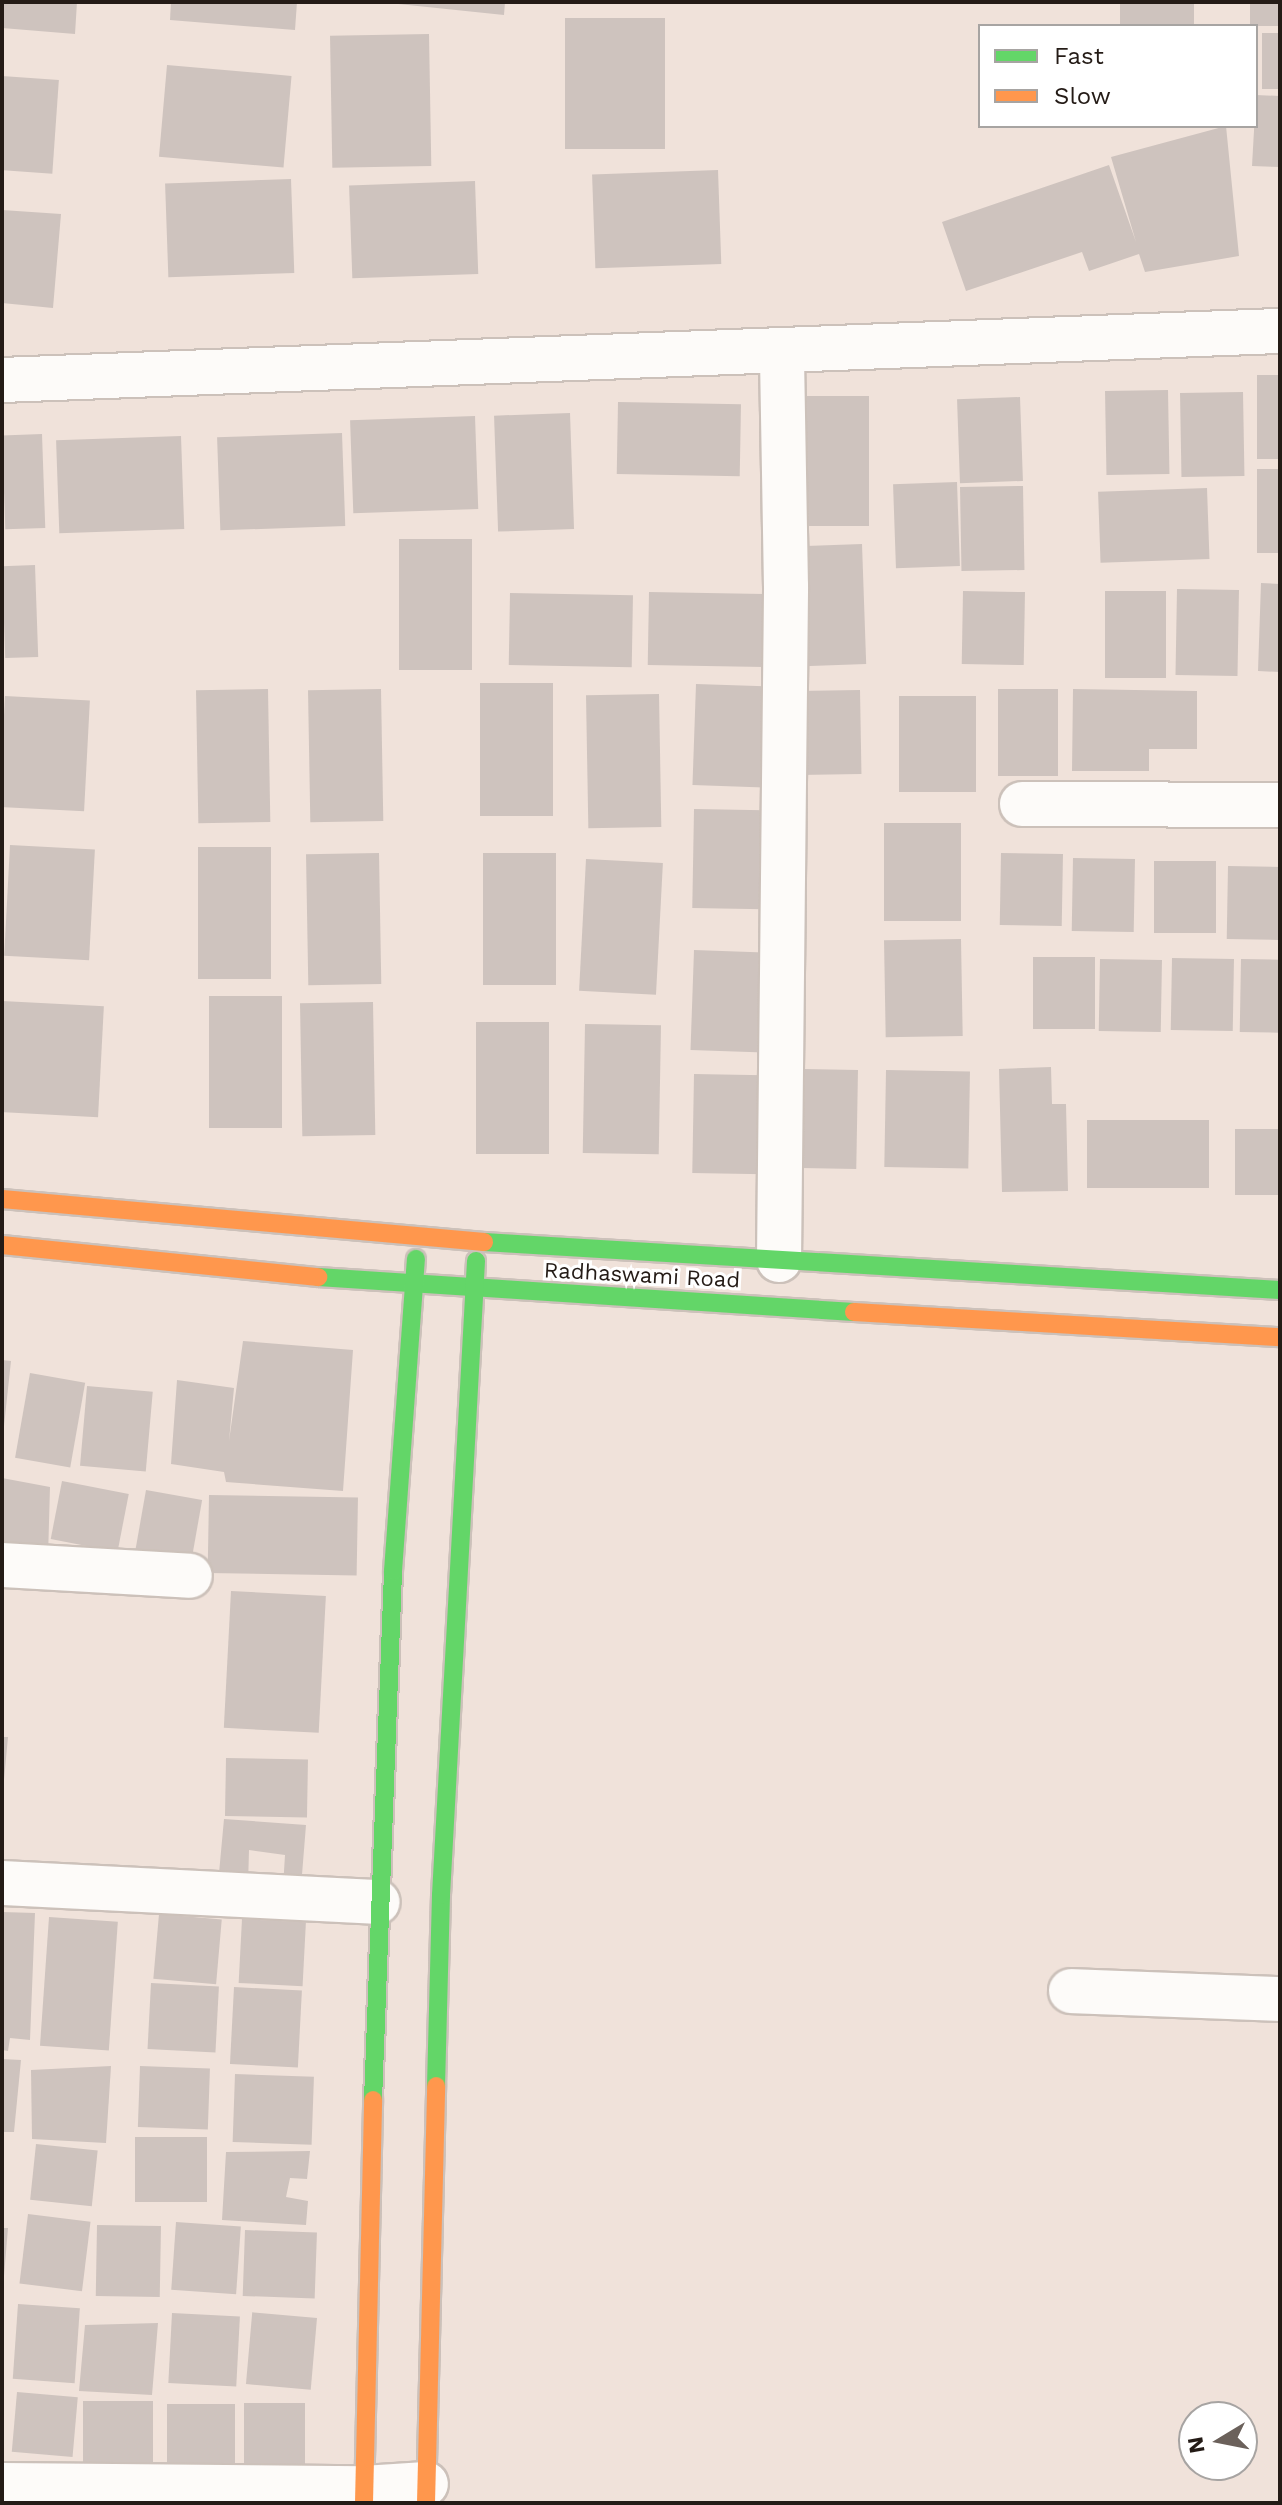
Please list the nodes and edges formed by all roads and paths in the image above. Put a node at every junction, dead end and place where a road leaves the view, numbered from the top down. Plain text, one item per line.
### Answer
1 (1280, 331) edge
2 (782, 351) junction
3 (2, 380) edge
4 (1022, 804) dead end
5 (1280, 805) edge
6 (2, 1199) edge
7 (418, 1239) junction
8 (477, 1243) junction
9 (2, 1245) edge
10 (779, 1260) junction
11 (413, 1286) junction
12 (474, 1289) junction
13 (1280, 1290) edge
14 (1280, 1337) edge
15 (2, 1565) edge
16 (190, 1576) dead end
17 (2, 1883) edge
18 (378, 1902) junction
19 (1071, 1991) dead end
20 (1280, 1999) edge
21 (2, 2485) edge
22 (426, 2493) edge
23 (364, 2496) edge

1 - 2 street
2 - 3 street
2 - 10 street
4 - 5 street
6 - 7 street, Radhaswami Road
7 - 8 street, Radhaswami Road
7 - 11 street
8 - 10 street, Radhaswami Road
8 - 12 street
9 - 11 street, Radhaswami Road
10 - 13 street, Radhaswami Road
11 - 12 street, Radhaswami Road
11 - 18 street
12 - 14 street, Radhaswami Road
12 - 22 street
15 - 16 street
17 - 18 street
18 - 23 street
19 - 20 street
21 - 23 street
22 - 23 street

